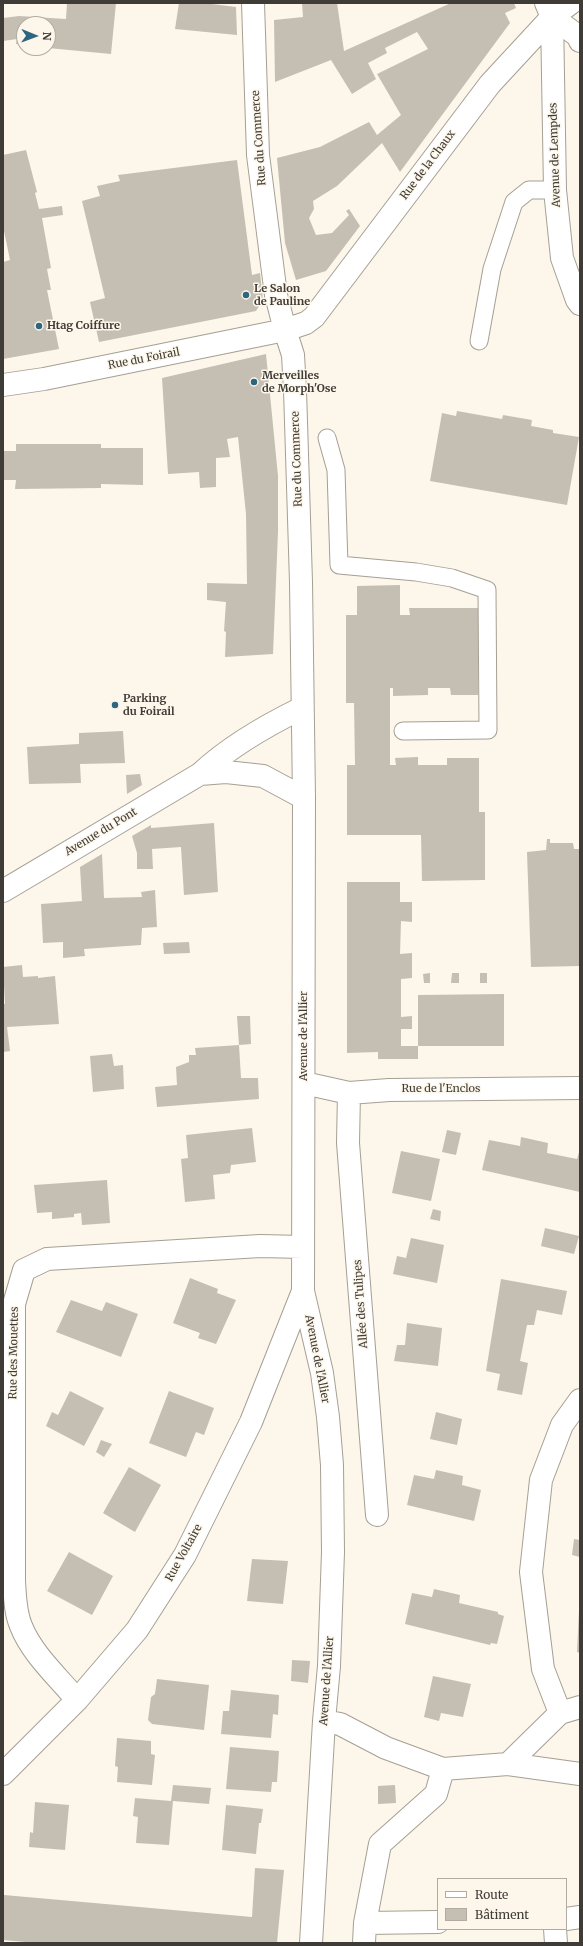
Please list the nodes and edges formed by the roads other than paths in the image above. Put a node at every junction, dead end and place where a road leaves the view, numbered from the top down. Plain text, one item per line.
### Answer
1 (253, 3) edge
2 (571, 3) edge
3 (549, 10) edge
4 (580, 16) edge
5 (580, 41) edge
6 (555, 190) junction
7 (580, 304) edge
8 (285, 330) junction
9 (479, 341) dead end
10 (3, 385) edge
11 (327, 438) dead end
12 (302, 708) junction
13 (403, 731) dead end
14 (200, 774) junction
15 (304, 798) junction
16 (3, 891) edge
17 (304, 1083) junction
18 (580, 1088) edge
19 (349, 1093) junction
20 (303, 1247) junction
21 (303, 1291) junction
22 (580, 1400) edge
23 (377, 1515) dead end
24 (77, 1700) junction
25 (570, 1710) edge
26 (324, 1721) junction
27 (508, 1764) junction
28 (443, 1769) junction
29 (3, 1774) edge
30 (580, 1774) edge
31 (580, 1917) edge
32 (567, 1919) edge
33 (437, 1922) edge
34 (556, 1930) edge
35 (365, 1933) edge
36 (311, 1943) edge
37 (556, 1943) edge

1 - 8 street, Rue du Commerce
2 - 3 street, Rue de la Chaux
3 - 4 street
3 - 5 street
3 - 6 street, Avenue de Lempdes
3 - 8 street, Rue de la Chaux
6 - 7 street, Avenue de Lempdes
6 - 9 lane
8 - 10 street, Rue du Foirail
8 - 12 street, Rue du Commerce
11 - 13 lane
12 - 14 street, Avenue du Pont
12 - 15 street, Rue du Commerce
14 - 15 street, Avenue du Pont
14 - 16 street, Avenue du Pont
15 - 17 street, Avenue de l'Allier
17 - 19 street, Rue de l'Enclos
17 - 20 street, Avenue de l'Allier
18 - 19 street, Rue de l'Enclos
19 - 23 street, Allée des Tulipes
20 - 21 street, Avenue de l'Allier
20 - 24 street, Rue des Mouettes
21 - 24 street, Rue Voltaire
21 - 26 street, Avenue de l'Allier
22 - 25 street
24 - 29 street, Rue Voltaire
25 - 27 street
26 - 28 street
26 - 36 street, Avenue de l'Allier
27 - 28 street
27 - 30 street
28 - 35 street
31 - 32 street
33 - 35 street
34 - 37 street

